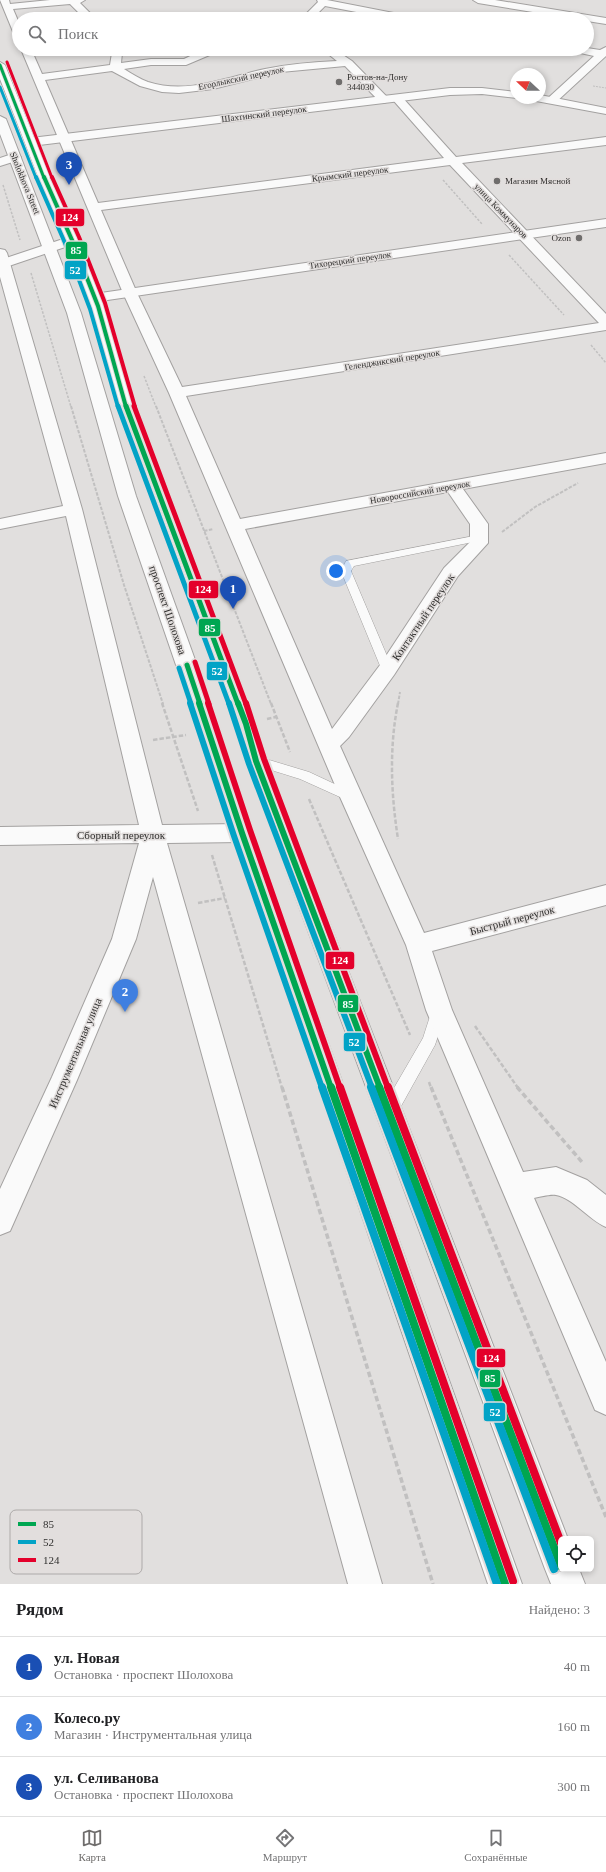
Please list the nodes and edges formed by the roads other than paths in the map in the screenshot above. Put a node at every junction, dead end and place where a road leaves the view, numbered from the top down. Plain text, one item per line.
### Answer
1 (77, 0) edge
2 (478, 0) edge
3 (52, 1) edge
4 (323, 2) edge
5 (5, 3) edge
6 (86, 12) edge
7 (313, 12) edge
8 (374, 12) edge
9 (551, 12) edge
10 (12, 18) edge
11 (594, 19) edge
12 (606, 21) edge
13 (594, 51) edge
14 (604, 52) edge
15 (29, 56) edge
16 (117, 56) edge
17 (199, 56) edge
18 (338, 56) edge
19 (348, 63) junction
20 (0, 65) edge
21 (115, 68) junction
22 (39, 78) junction
23 (510, 93) edge
24 (391, 99) junction
25 (546, 100) edge
26 (551, 101) junction
27 (606, 111) edge
28 (0, 119) edge
29 (65, 138) junction
30 (606, 141) edge
31 (30, 142) junction
32 (15, 157) junction
33 (453, 161) junction
34 (0, 162) edge
35 (94, 207) junction
36 (606, 223) edge
37 (524, 235) junction
38 (61, 243) junction
39 (1, 261) edge
40 (130, 293) junction
41 (94, 298) junction
42 (606, 322) edge
43 (606, 326) edge
44 (178, 393) junction
45 (606, 458) edge
46 (452, 486) junction
47 (73, 509) junction
48 (0, 524) edge
49 (234, 526) junction
50 (479, 538) junction
51 (387, 670) junction
52 (328, 744) junction
53 (256, 760) junction
54 (351, 797) junction
55 (242, 833) junction
56 (153, 835) junction
57 (0, 836) edge
58 (606, 895) edge
59 (418, 945) junction
60 (439, 1010) junction
61 (389, 1112) junction
62 (515, 1187) junction
63 (606, 1213) edge
64 (0, 1221) edge
65 (606, 1399) edge
66 (558, 1558) edge
67 (563, 1572) edge
68 (365, 1584) edge
69 (505, 1584) edge
70 (568, 1584) edge

1 - 3 street
1 - 6 street
2 - 9 street
3 - 5 street
4 - 7 street
4 - 8 street
5 - 10 street
11 - 12 street
13 - 14 street
14 - 26 street
15 - 22 street
16 - 21 street
17 - 21 street
18 - 19 street, улица Коммунаров
19 - 21 street, Егорлыкский переулок
19 - 24 street, улица Коммунаров
20 - 31 street, проспект Шолохова
21 - 22 street
22 - 29 street
23 - 24 street, Шахтинский переулок
24 - 29 street, Шахтинский переулок
24 - 33 street, улица Коммунаров
25 - 26 street
26 - 27 street
28 - 32 street, Sholokhova Street
29 - 31 street, Шахтинский переулок
29 - 35 street
30 - 33 street, Крымский переулок
31 - 38 street, проспект Шолохова
32 - 34 street
32 - 38 street, Sholokhova Street
33 - 35 street, Крымский переулок
33 - 37 street, улица Коммунаров
35 - 40 street
36 - 37 street, Тихорецкий переулок
37 - 40 street, Тихорецкий переулок
37 - 42 street, улица Коммунаров
38 - 39 street
38 - 41 street, проспект Шолохова
38 - 55 street, проспект Шолохова
39 - 47 street
40 - 41 street, Тихорецкий переулок
40 - 44 street
41 - 53 street, проспект Шолохова
43 - 44 street, Геленджикский переулок
44 - 49 street
45 - 46 street, Новороссийский переулок
46 - 49 street, Новороссийский переулок
46 - 50 street
47 - 48 street
47 - 56 street
49 - 52 street
50 - 51 street, Контактный переулок
50 - 51 lane
51 - 52 street, Контактный переулок
52 - 54 street
53 - 54 lane
53 - 61 street, проспект Шолохова
54 - 59 street
55 - 56 street, Сборный переулок
55 - 69 street, проспект Шолохова
56 - 57 street, Сборный переулок
56 - 64 street, Инструментальная улица
56 - 68 street
58 - 59 street, Быстрый переулок
59 - 60 street
60 - 61 lane
60 - 62 street
61 - 66 street, проспект Шолохова
62 - 63 street
62 - 65 street
67 - 70 street

